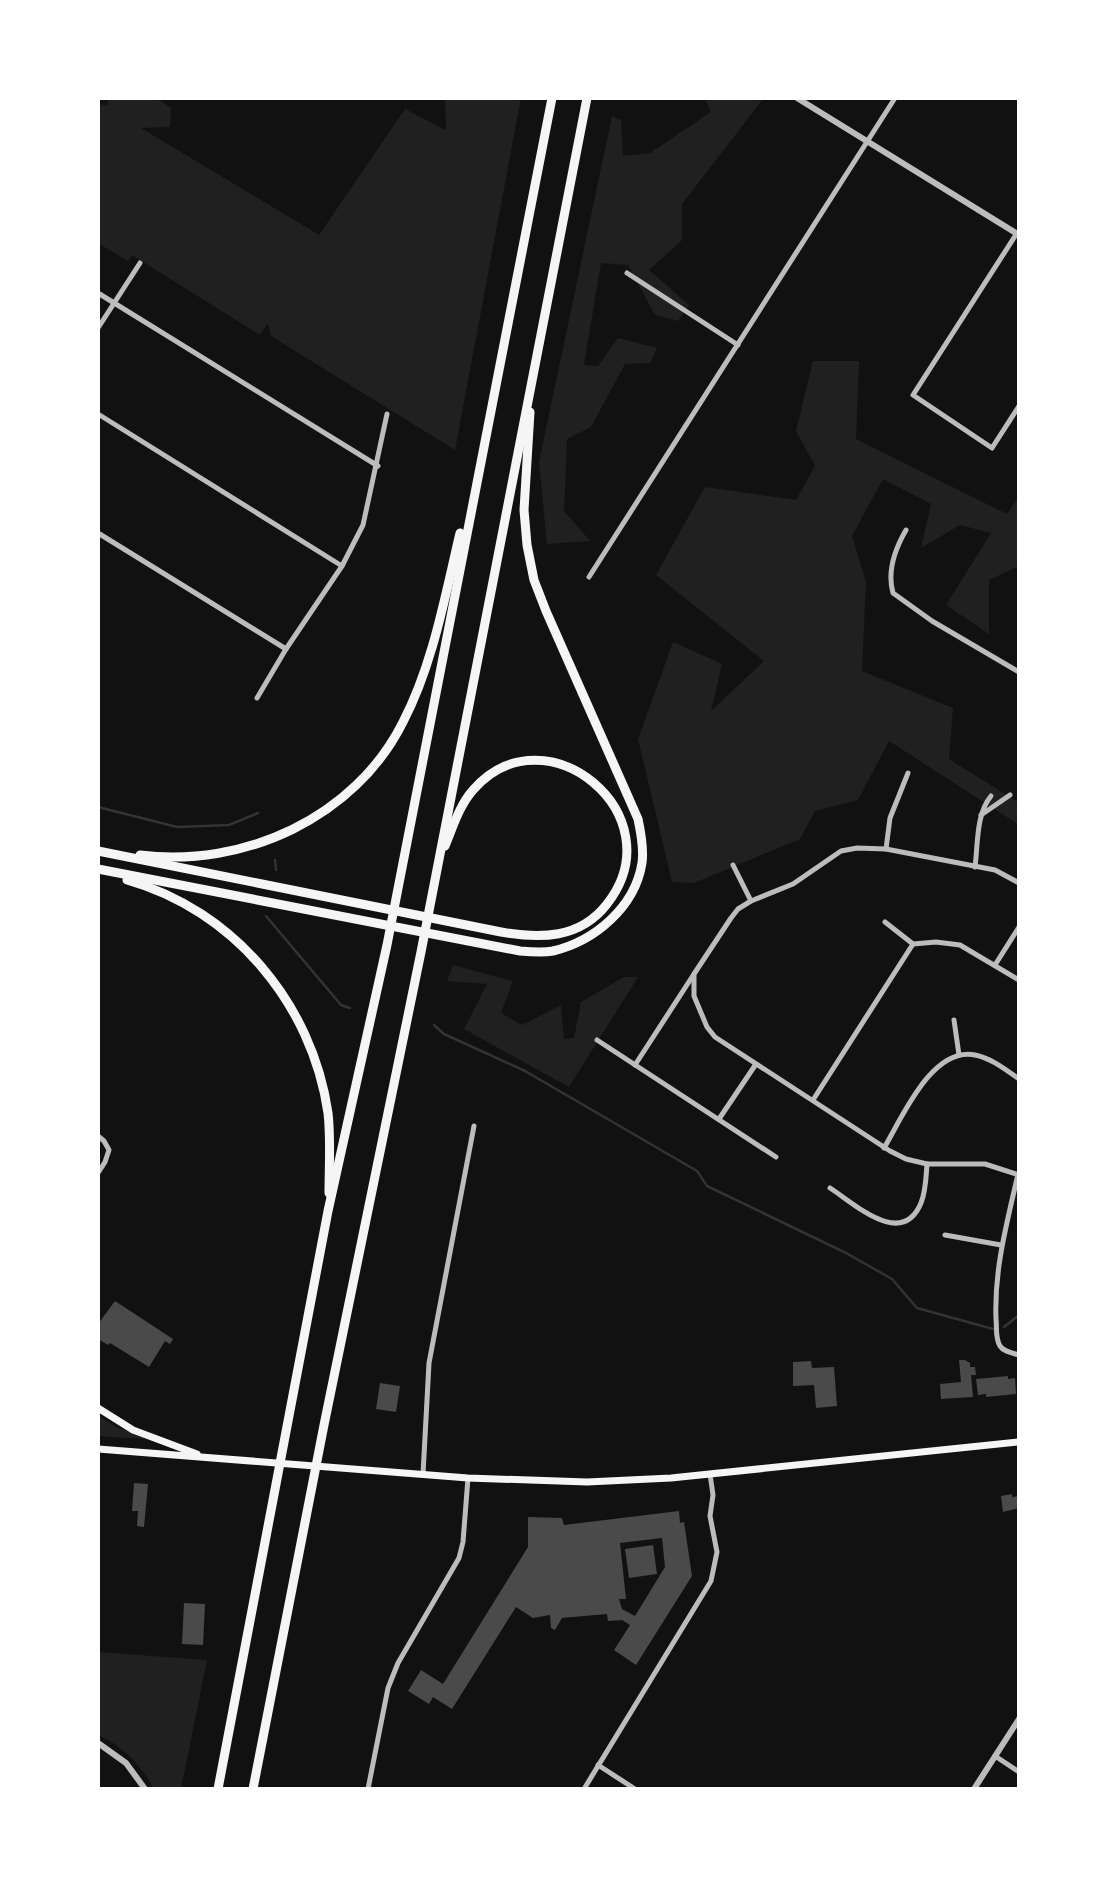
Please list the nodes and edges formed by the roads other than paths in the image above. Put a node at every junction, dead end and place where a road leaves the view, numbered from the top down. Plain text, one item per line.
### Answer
1 (552, 98) edge
2 (587, 98) edge
3 (797, 98) edge
4 (895, 98) edge
5 (867, 142) junction
6 (1018, 234) edge
7 (140, 263) dead end
8 (627, 273) dead end
9 (98, 293) edge
10 (115, 303) junction
11 (98, 328) edge
12 (738, 345) junction
13 (533, 372) junction
14 (1019, 406) edge
15 (98, 414) edge
16 (387, 415) dead end
17 (484, 444) junction
18 (378, 466) junction
19 (906, 530) dead end
20 (98, 533) edge
21 (342, 566) junction
22 (589, 577) dead end
23 (286, 649) junction
24 (1019, 671) edge
25 (257, 698) dead end
26 (908, 773) dead end
27 (1010, 795) dead end
28 (991, 796) dead end
29 (981, 815) junction
30 (886, 849) junction
31 (98, 851) edge
32 (733, 865) dead end
33 (975, 866) junction
34 (437, 868) junction
35 (98, 870) edge
36 (1019, 883) edge
37 (751, 901) junction
38 (885, 922) dead end
39 (1019, 927) edge
40 (914, 944) junction
41 (995, 965) junction
42 (694, 974) junction
43 (1019, 980) edge
44 (954, 1020) dead end
45 (597, 1040) dead end
46 (959, 1055) junction
47 (756, 1064) junction
48 (635, 1065) junction
49 (1019, 1079) edge
50 (813, 1100) junction
51 (719, 1119) junction
52 (474, 1126) dead end
53 (98, 1136) edge
54 (884, 1148) junction
55 (776, 1157) dead end
56 (927, 1164) junction
57 (98, 1173) edge
58 (1019, 1175) edge
59 (830, 1188) dead end
60 (328, 1211) junction
61 (946, 1235) dead end
62 (1001, 1245) junction
63 (1019, 1355) edge
64 (98, 1409) edge
65 (1019, 1442) edge
66 (98, 1449) edge
67 (205, 1457) junction
68 (423, 1474) junction
69 (710, 1474) junction
70 (468, 1478) junction
71 (1019, 1719) edge
72 (98, 1743) edge
73 (995, 1756) junction
74 (598, 1765) junction
75 (1019, 1772) edge
76 (145, 1789) edge
77 (218, 1789) edge
78 (253, 1789) edge
79 (368, 1789) edge
80 (584, 1789) edge
81 (635, 1789) edge
82 (974, 1789) edge

1 - 17 highway
2 - 13 highway
3 - 5 street
4 - 5 street
5 - 6 street
5 - 12 street
6 - 14 street
7 - 10 street
8 - 12 street
9 - 10 street
10 - 11 street
10 - 18 street
12 - 22 street
13 - 34 highway
13 - 35 highway
15 - 21 street
16 - 18 street
17 - 31 highway
17 - 60 highway
18 - 21 street
19 - 24 street
20 - 23 street
21 - 23 street
23 - 25 street
26 - 30 street
27 - 29 street
28 - 29 street
29 - 33 street
30 - 33 street
30 - 37 street
31 - 34 highway
32 - 37 street
33 - 36 street
34 - 78 highway
35 - 60 highway
37 - 42 street
38 - 40 street
39 - 41 street
40 - 41 street
40 - 50 street
41 - 43 street
42 - 47 street
42 - 48 street
44 - 46 street
45 - 48 street
46 - 49 street
46 - 54 street
47 - 50 street
47 - 51 street
48 - 51 street
50 - 54 street
51 - 55 street
52 - 68 street
53 - 57 street
54 - 56 street
56 - 58 street
56 - 59 street
58 - 62 street
60 - 77 highway
61 - 62 street
62 - 63 street
64 - 67 main road
65 - 69 main road
66 - 67 main road
67 - 68 main road
68 - 70 main road
69 - 70 main road
69 - 74 street
70 - 79 street
71 - 73 street
72 - 76 street
73 - 75 street
73 - 82 street
74 - 80 street
74 - 81 street

